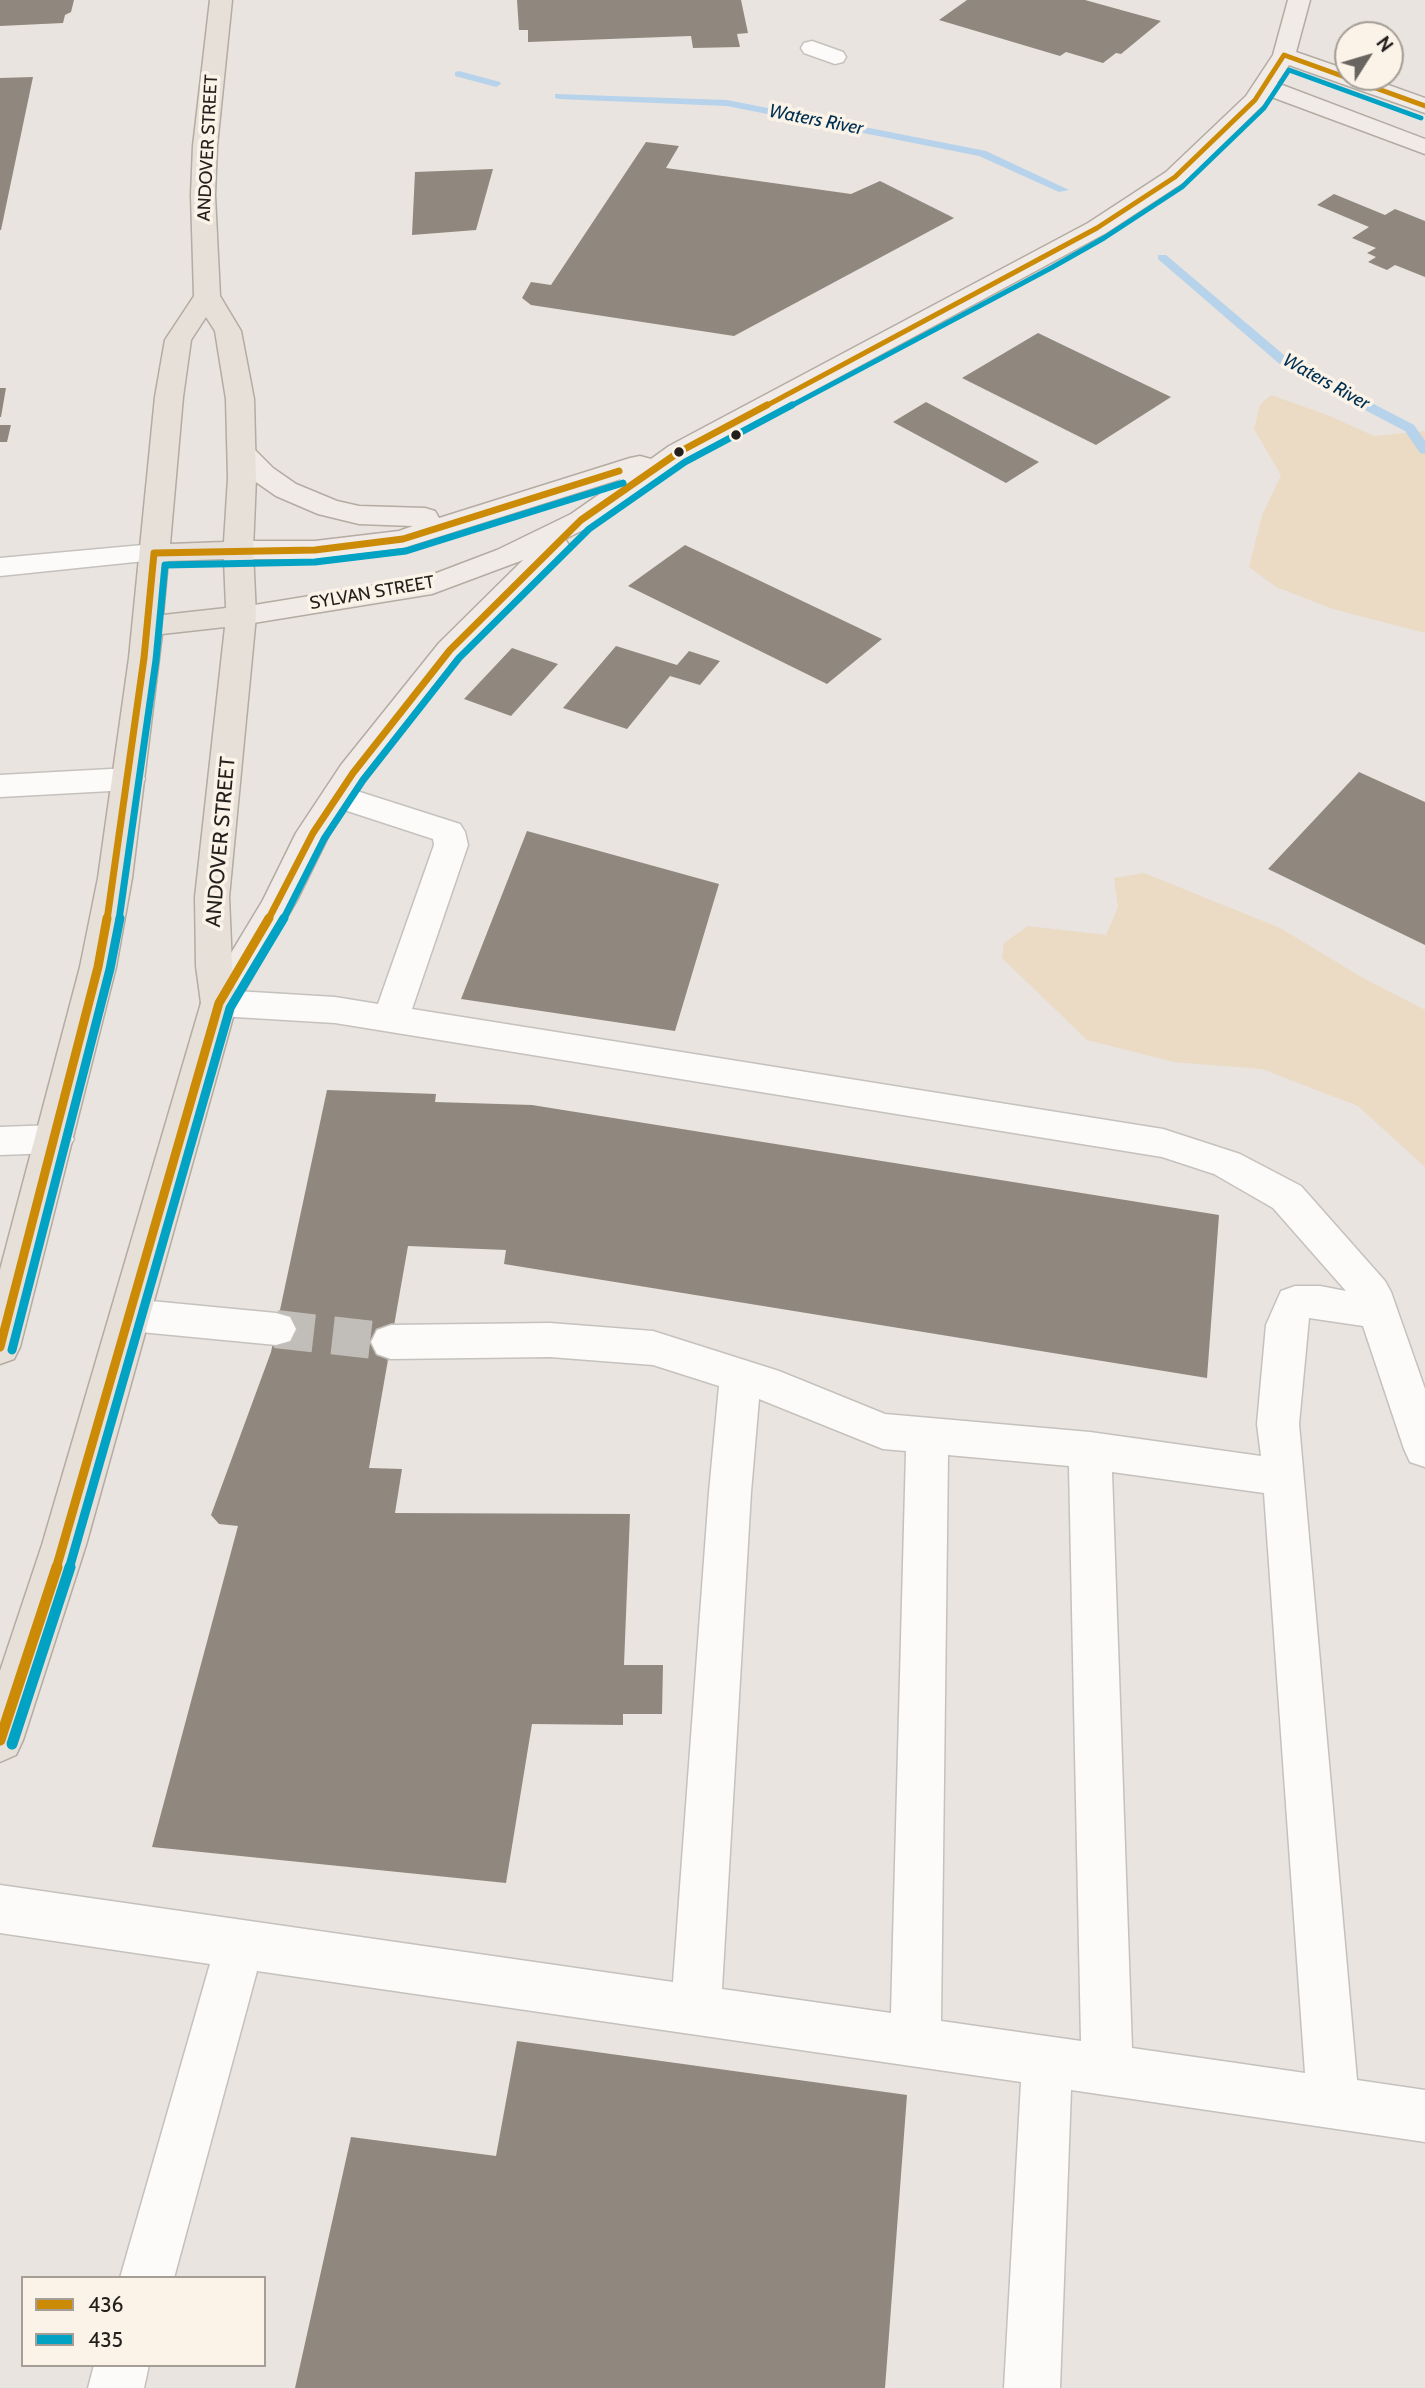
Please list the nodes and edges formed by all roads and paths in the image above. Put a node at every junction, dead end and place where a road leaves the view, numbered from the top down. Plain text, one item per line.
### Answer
1 (221, 0) edge
2 (1300, 0) edge
3 (813, 48) dead end
4 (1284, 55) junction
5 (835, 57) dead end
6 (1265, 86) junction
7 (1425, 106) edge
8 (1336, 113) junction
9 (1223, 131) junction
10 (1425, 147) edge
11 (207, 296) junction
12 (679, 452) junction
13 (242, 453) junction
14 (497, 510) junction
15 (581, 520) junction
16 (238, 550) junction
17 (153, 553) junction
18 (0, 567) edge
19 (241, 616) junction
20 (147, 626) junction
21 (129, 779) junction
22 (0, 786) edge
23 (338, 796) junction
24 (219, 1003) junction
25 (391, 1019) junction
26 (55, 1139) junction
27 (0, 1141) edge
28 (8, 1284) edge
29 (1378, 1313) junction
30 (130, 1315) junction
31 (276, 1329) tunnel mouth
32 (391, 1342) tunnel mouth
33 (0, 1347) edge
34 (741, 1375) junction
35 (927, 1435) junction
36 (1425, 1449) edge
37 (1090, 1450) junction
38 (1284, 1478) junction
39 (0, 1740) edge
40 (0, 1909) edge
41 (240, 1944) junction
42 (695, 2010) junction
43 (916, 2042) junction
44 (1046, 2061) junction
45 (1107, 2070) junction
46 (1334, 2103) junction
47 (1425, 2116) edge
48 (148, 2276) edge
49 (121, 2367) edge
50 (116, 2388) edge
51 (1032, 2388) edge

1 - 11 highway, ANDOVER STREET
2 - 4 main road, SYLVAN STREET
3 - 5 street
4 - 6 main road, SYLVAN STREET
4 - 7 main road
6 - 8 main road
6 - 9 main road, SYLVAN STREET
8 - 9 main road
8 - 10 main road
9 - 12 main road, SYLVAN STREET
11 - 13 highway, ANDOVER STREET
11 - 17 highway
12 - 14 main road, SYLVAN STREET
12 - 15 main road, SYLVAN STREET
13 - 14 main road
13 - 16 highway, ANDOVER STREET
14 - 16 main road, SYLVAN STREET
15 - 19 main road, SYLVAN STREET
15 - 23 main road
16 - 17 highway
16 - 19 highway, ANDOVER STREET
17 - 18 street
17 - 20 highway
19 - 20 highway
19 - 24 highway, ANDOVER STREET
20 - 21 highway
21 - 22 street
21 - 26 highway
23 - 24 main road
23 - 25 street
24 - 25 street
24 - 30 highway, ANDOVER STREET
25 - 29 street
26 - 27 street
26 - 28 highway
28 - 33 highway
29 - 36 street
29 - 38 street
30 - 31 street
30 - 39 highway, ANDOVER STREET
32 - 34 street
34 - 35 street
34 - 42 street
35 - 37 street
35 - 43 street
37 - 38 street
37 - 45 street
38 - 46 street
40 - 41 street
41 - 42 street
41 - 48 street
42 - 43 street
43 - 44 street
44 - 45 street
44 - 51 street
45 - 46 street
46 - 47 street
49 - 50 street

